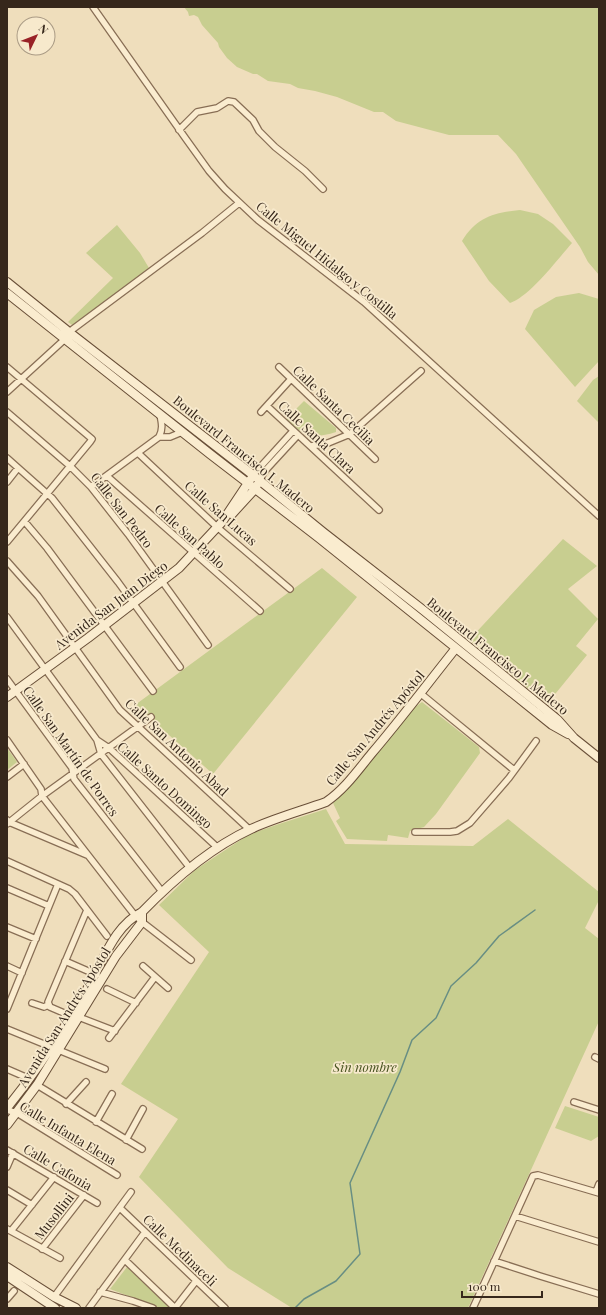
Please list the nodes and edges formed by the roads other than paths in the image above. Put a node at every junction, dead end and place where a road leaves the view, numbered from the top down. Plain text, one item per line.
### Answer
1 (93, 7) edge
2 (179, 130) junction
3 (323, 189) dead end
4 (239, 203) junction
5 (7, 282) edge
6 (7, 293) edge
7 (67, 335) junction
8 (7, 367) edge
9 (278, 367) dead end
10 (421, 371) dead end
11 (22, 379) junction
12 (291, 379) junction
13 (7, 392) edge
14 (266, 406) junction
15 (7, 412) edge
16 (260, 412) dead end
17 (160, 415) junction
18 (182, 432) junction
19 (295, 433) junction
20 (350, 434) junction
21 (159, 437) junction
22 (311, 446) junction
23 (138, 454) junction
24 (7, 458) edge
25 (375, 459) dead end
26 (71, 467) junction
27 (18, 468) junction
28 (107, 476) junction
29 (256, 478) junction
30 (7, 482) edge
31 (248, 484) junction
32 (91, 487) junction
33 (255, 489) junction
34 (48, 494) junction
35 (379, 510) dead end
36 (599, 516) edge
37 (25, 522) junction
38 (220, 524) junction
39 (7, 542) edge
40 (194, 554) junction
41 (7, 561) edge
42 (162, 581) junction
43 (290, 589) dead end
44 (134, 604) junction
45 (260, 611) dead end
46 (7, 617) edge
47 (104, 626) junction
48 (208, 645) dead end
49 (75, 648) junction
50 (456, 648) junction
51 (180, 667) dead end
52 (46, 670) junction
53 (7, 679) edge
54 (514, 689) junction
55 (16, 691) junction
56 (153, 691) dead end
57 (420, 693) junction
58 (7, 697) edge
59 (151, 717) dead end
60 (138, 727) junction
61 (7, 740) edge
62 (97, 740) junction
63 (536, 741) dead end
64 (108, 748) junction
65 (101, 754) junction
66 (599, 758) edge
67 (24, 764) junction
68 (514, 770) junction
69 (73, 773) junction
70 (7, 777) edge
71 (42, 796) junction
72 (8, 822) edge
73 (250, 830) junction
74 (415, 832) dead end
75 (218, 848) junction
76 (89, 856) junction
77 (7, 861) edge
78 (190, 868) junction
79 (58, 884) junction
80 (7, 888) edge
81 (163, 891) junction
82 (49, 906) junction
83 (87, 910) junction
84 (139, 914) junction
85 (142, 922) junction
86 (7, 927) edge
87 (107, 936) dead end
88 (36, 939) junction
89 (191, 960) dead end
90 (65, 961) junction
91 (7, 966) edge
92 (143, 966) dead end
93 (22, 973) junction
94 (95, 974) junction
95 (155, 977) junction
96 (103, 978) junction
97 (107, 988) dead end
98 (168, 988) dead end
99 (32, 1003) dead end
100 (136, 1003) junction
101 (48, 1005) junction
102 (7, 1007) edge
103 (71, 1015) junction
104 (7, 1029) edge
105 (115, 1031) junction
106 (110, 1038) dead end
107 (55, 1048) junction
108 (7, 1069) edge
109 (105, 1069) dead end
110 (30, 1079) junction
111 (86, 1082) dead end
112 (37, 1086) junction
113 (112, 1094) dead end
114 (574, 1102) dead end
115 (66, 1104) junction
116 (7, 1109) edge
117 (143, 1109) dead end
118 (599, 1110) edge
119 (17, 1113) junction
120 (96, 1122) junction
121 (7, 1125) edge
122 (126, 1140) junction
123 (7, 1150) edge
124 (142, 1150) dead end
125 (13, 1153) junction
126 (7, 1167) edge
127 (117, 1175) dead end
128 (54, 1177) junction
129 (599, 1184) edge
130 (7, 1190) edge
131 (131, 1192) dead end
132 (597, 1192) edge
133 (84, 1196) junction
134 (97, 1203) dead end
135 (32, 1205) junction
136 (120, 1208) junction
137 (515, 1216) junction
138 (9, 1230) edge
139 (145, 1232) junction
140 (599, 1242) edge
141 (42, 1249) junction
142 (60, 1258) dead end
143 (125, 1260) junction
144 (494, 1261) junction
145 (7, 1267) edge
146 (7, 1276) edge
147 (196, 1281) junction
148 (14, 1291) dead end
149 (100, 1292) junction
150 (599, 1294) edge
151 (43, 1295) junction
152 (54, 1297) junction
153 (7, 1299) edge
154 (222, 1307) edge
155 (55, 1308) edge
156 (76, 1308) edge
157 (89, 1308) edge
158 (153, 1308) edge
159 (175, 1308) edge
160 (474, 1308) edge

1 - 2 street, Calle Miguel Hidalgo y Costilla
2 - 3 street
2 - 4 street, Calle Miguel Hidalgo y Costilla
4 - 7 street
4 - 36 street, Calle Miguel Hidalgo y Costilla
5 - 7 street, Boulevard Francisco I. Madero
6 - 7 street, Boulevard Francisco I. Madero
7 - 11 street
7 - 17 street, Boulevard Francisco I. Madero
7 - 29 street, Boulevard Francisco I. Madero
8 - 11 street
9 - 12 street, Calle Santa Cecilia
10 - 20 street
11 - 13 street
11 - 26 street
12 - 14 street, Calle Santa Clara
12 - 20 street, Calle Santa Cecilia
14 - 16 street
14 - 19 street, Calle Santa Clara
15 - 26 street, Calle San Pedro
17 - 18 street, Boulevard Francisco I. Madero
17 - 21 street
18 - 21 street
18 - 31 street, Boulevard Francisco I. Madero
19 - 22 street, Calle Santa Clara
19 - 29 street
20 - 22 street
20 - 25 street, Calle Santa Cecilia
21 - 23 street
22 - 35 street, Calle Santa Clara
23 - 28 street
23 - 38 street, Calle San Lucas
24 - 27 street
26 - 32 street, Calle San Pedro
26 - 34 street
27 - 30 street
27 - 34 street
28 - 32 street
28 - 40 street, Calle San Pablo
29 - 31 street, Avenida San Juan Diego
29 - 33 street, Avenida San Juan Diego
29 - 54 street, Boulevard Francisco I. Madero
31 - 33 street, Boulevard Francisco I. Madero
31 - 38 street, Avenida San Juan Diego
32 - 42 street, Calle San Pedro
33 - 38 street, Avenida San Juan Diego
33 - 50 street, Boulevard Francisco I. Madero
34 - 37 street
34 - 44 street
37 - 39 street
37 - 47 street
38 - 40 street, Avenida San Juan Diego
38 - 43 street, Calle San Lucas
40 - 42 street, Avenida San Juan Diego
40 - 45 street, Calle San Pablo
41 - 49 street, Calle San Antonio Abad
42 - 44 street, Avenida San Juan Diego
42 - 48 street, Calle San Pedro
44 - 47 street, Avenida San Juan Diego
44 - 51 street
46 - 52 street, Calle Santo Domingo
47 - 49 street, Avenida San Juan Diego
47 - 56 street
49 - 52 street, Avenida San Juan Diego
49 - 60 street, Calle San Antonio Abad
50 - 54 street, Boulevard Francisco I. Madero
50 - 57 street, Calle San Andrés Apóstol
52 - 55 street, Avenida San Juan Diego
52 - 62 street, Calle Santo Domingo
53 - 55 street, Calle San Martín de Porres
54 - 66 street, Boulevard Francisco I. Madero
55 - 58 street, Avenida San Juan Diego
55 - 69 street, Calle San Martín de Porres
57 - 68 street
57 - 73 street, Calle San Andrés Apóstol
59 - 60 street
60 - 64 street
60 - 73 street, Calle San Antonio Abad
61 - 67 street
62 - 64 street, Calle Santo Domingo
62 - 65 street, Calle Santo Domingo
63 - 68 street
64 - 65 street
64 - 75 street, Calle Santo Domingo
65 - 69 street
65 - 78 street, Calle Santo Domingo
67 - 70 street
67 - 71 street
68 - 74 street
69 - 71 street
69 - 81 street, Calle San Martín de Porres
71 - 72 street
71 - 76 street
72 - 76 street
73 - 75 street, Calle San Andrés Apóstol
75 - 78 street, Calle San Andrés Apóstol
76 - 84 street
77 - 79 street
78 - 81 street, Calle San Andrés Apóstol
79 - 82 street
79 - 83 street
80 - 82 street
81 - 84 street, Calle San Andrés Apóstol
82 - 88 street
83 - 87 street
83 - 90 street
84 - 85 street
84 - 94 street, Avenida San Andrés Apóstol
85 - 89 street
85 - 96 street, Avenida San Andrés Apóstol
86 - 88 street
88 - 93 street
90 - 94 street
90 - 101 street
91 - 93 street
92 - 95 street
93 - 102 street
94 - 96 street
94 - 103 street, Avenida San Andrés Apóstol
95 - 98 street
95 - 100 street
96 - 103 street, Avenida San Andrés Apóstol
97 - 100 street
99 - 101 street
100 - 105 street
101 - 103 street
103 - 105 street
103 - 107 street, Avenida San Andrés Apóstol
104 - 107 street
105 - 106 street
107 - 109 street
107 - 110 street, Avenida San Andrés Apóstol
107 - 112 street, Avenida San Andrés Apóstol
108 - 110 street
110 - 116 street, Avenida San Andrés Apóstol
111 - 115 street
112 - 115 street
112 - 119 street, Avenida San Andrés Apóstol
113 - 120 street
114 - 118 street
115 - 120 street
116 - 119 street, Calle Infanta Elena
117 - 122 street
119 - 121 street, Avenida San Andrés Apóstol
119 - 127 street, Calle Infanta Elena
120 - 122 street
122 - 124 street
123 - 125 street, Calle Cafonia
125 - 126 street
125 - 128 street, Calle Cafonia
128 - 133 street, Calle Cafonia
128 - 135 street
129 - 132 street
130 - 135 street
131 - 136 street
132 - 137 street
133 - 134 street, Calle Cafonia
133 - 141 street, Musollini
135 - 138 street
136 - 139 street, Calle Medinaceli
136 - 152 street
137 - 140 street
137 - 144 street
138 - 141 street
139 - 143 street
139 - 147 street, Calle Medinaceli
141 - 142 street
143 - 149 street
143 - 159 street
144 - 150 street
144 - 160 street
145 - 151 street
146 - 151 street
147 - 154 street, Calle Medinaceli
147 - 159 street
148 - 153 street
149 - 157 street
149 - 158 street
151 - 152 street
151 - 155 street
152 - 156 street

